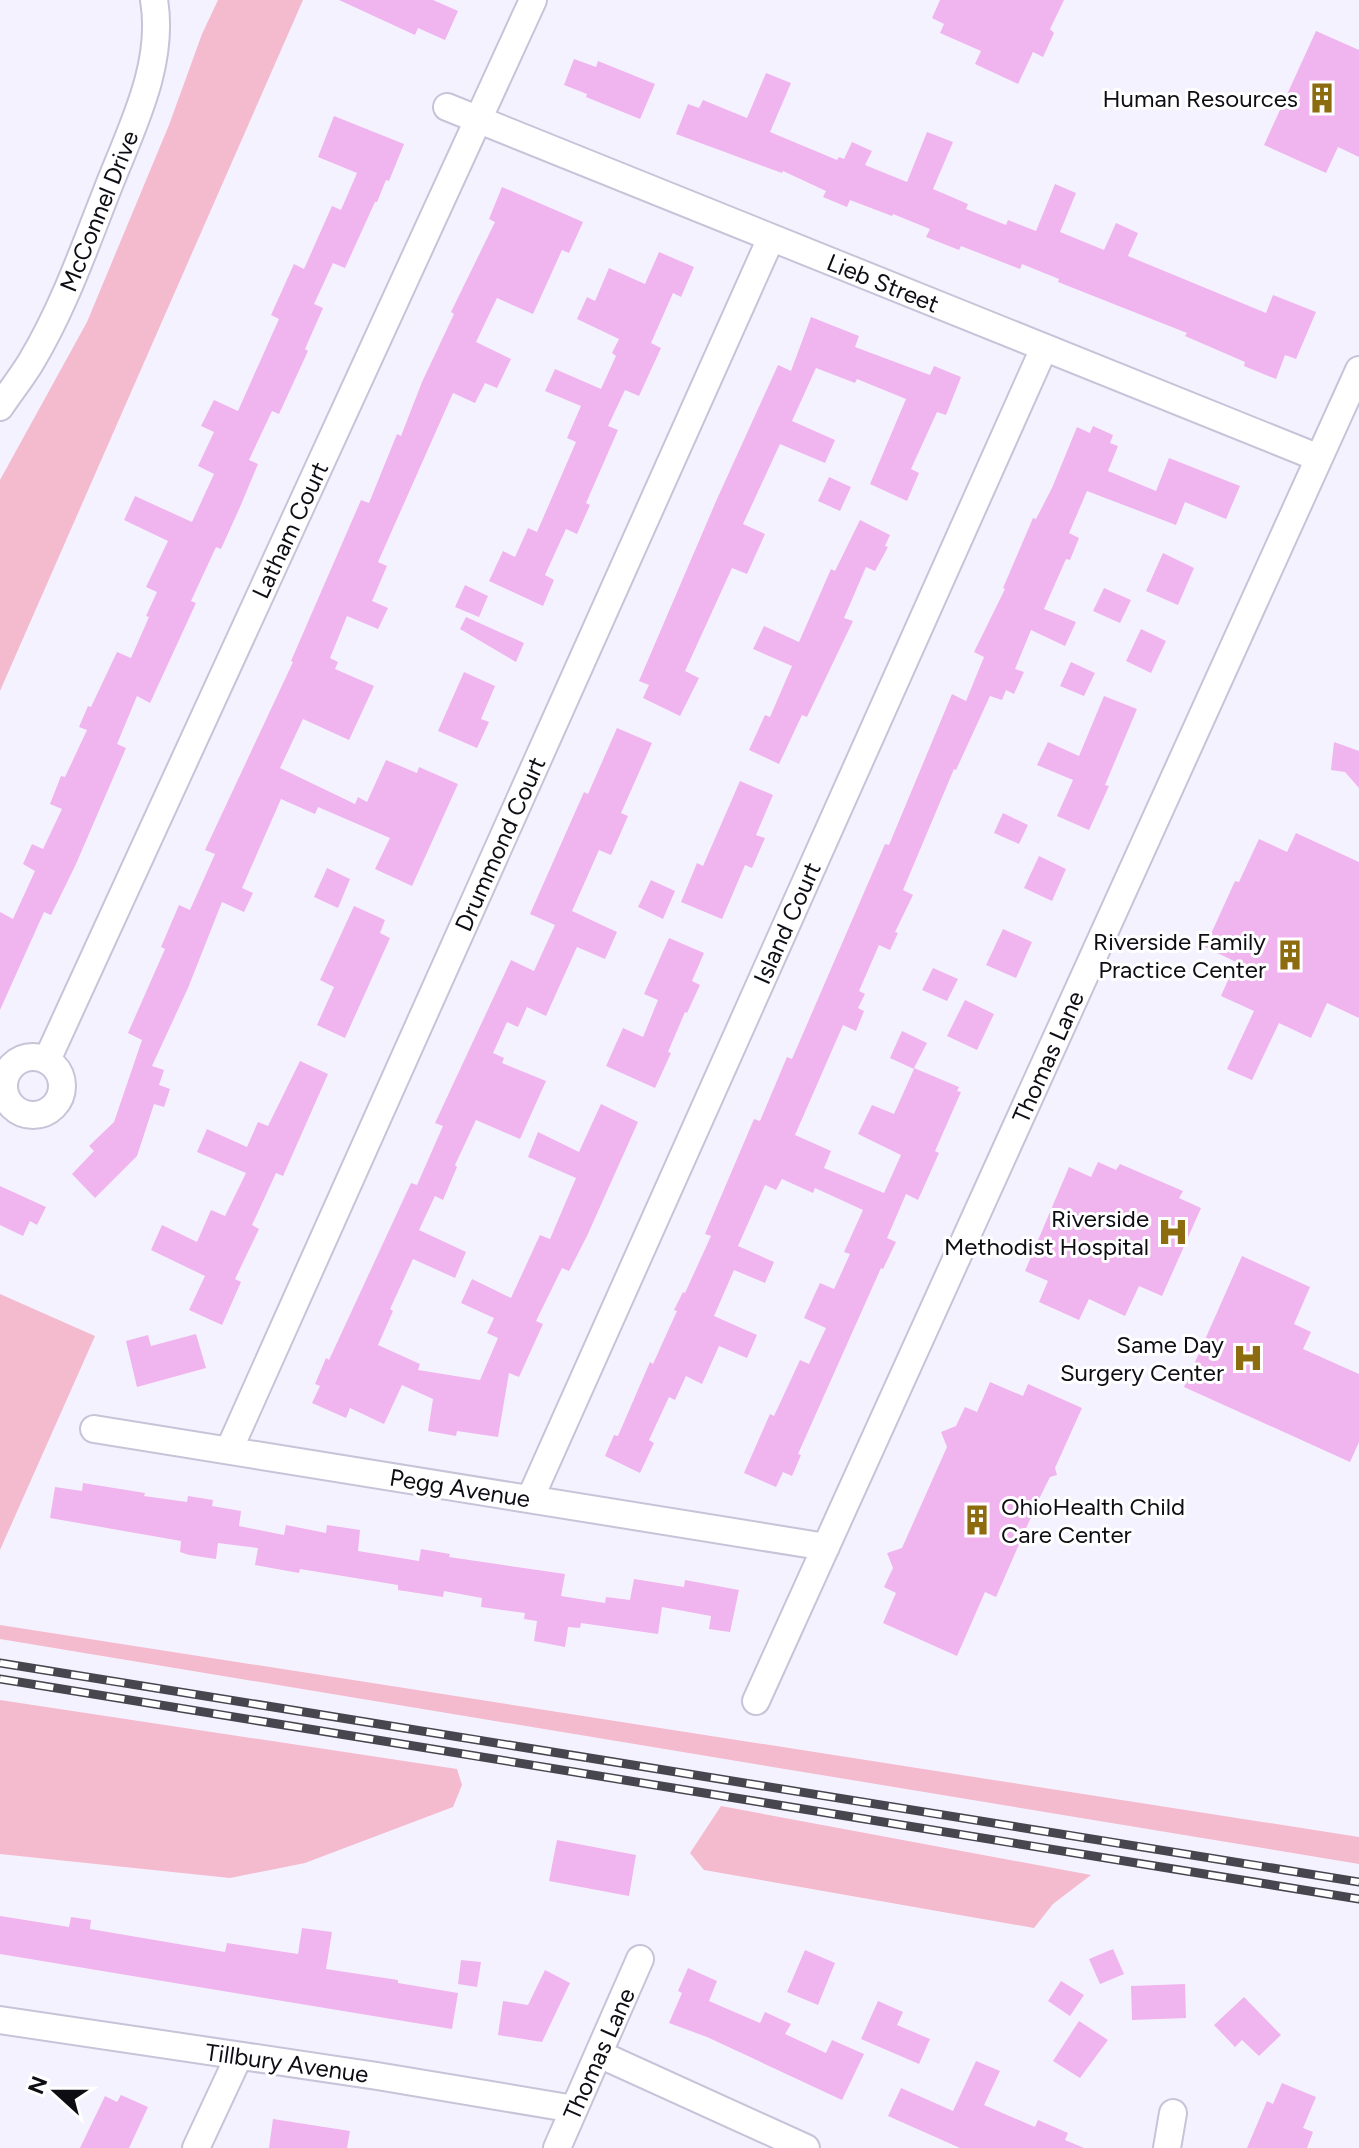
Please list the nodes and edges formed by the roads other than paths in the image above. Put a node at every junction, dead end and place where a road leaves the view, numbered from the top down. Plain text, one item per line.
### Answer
1 (154, 0) edge
2 (533, 0) edge
3 (447, 107) dead end
4 (478, 120) junction
5 (771, 238) junction
6 (1044, 348) junction
7 (1359, 370) edge
8 (0, 407) edge
9 (1319, 458) junction
10 (47, 1060) dead end
11 (94, 1429) dead end
12 (229, 1450) junction
13 (530, 1499) junction
14 (826, 1547) junction
15 (756, 1701) dead end
16 (640, 1959) dead end
17 (0, 2020) edge
18 (599, 2054) junction
19 (239, 2056) junction
20 (574, 2109) junction
21 (1173, 2113) dead end
22 (196, 2148) edge
23 (557, 2148) edge
24 (806, 2148) edge
25 (1167, 2148) edge

1 - 8 street, McConnel Drive
2 - 4 street, Latham Court
3 - 4 street, Lieb Street
4 - 5 street, Lieb Street
4 - 10 street, Latham Court
5 - 6 street, Lieb Street
5 - 12 street, Drummond Court
6 - 9 street, Lieb Street
6 - 13 street, Island Court
7 - 9 street, Thomas Lane
9 - 14 street, Thomas Lane
11 - 12 street, Pegg Avenue
12 - 13 street, Pegg Avenue
13 - 14 street, Pegg Avenue
14 - 15 street, Thomas Lane
16 - 18 street, Thomas Lane
17 - 19 street, Tillbury Avenue
18 - 20 street, Thomas Lane
18 - 24 street
19 - 20 street, Tillbury Avenue
19 - 22 street
20 - 23 street, Thomas Lane
21 - 25 street

